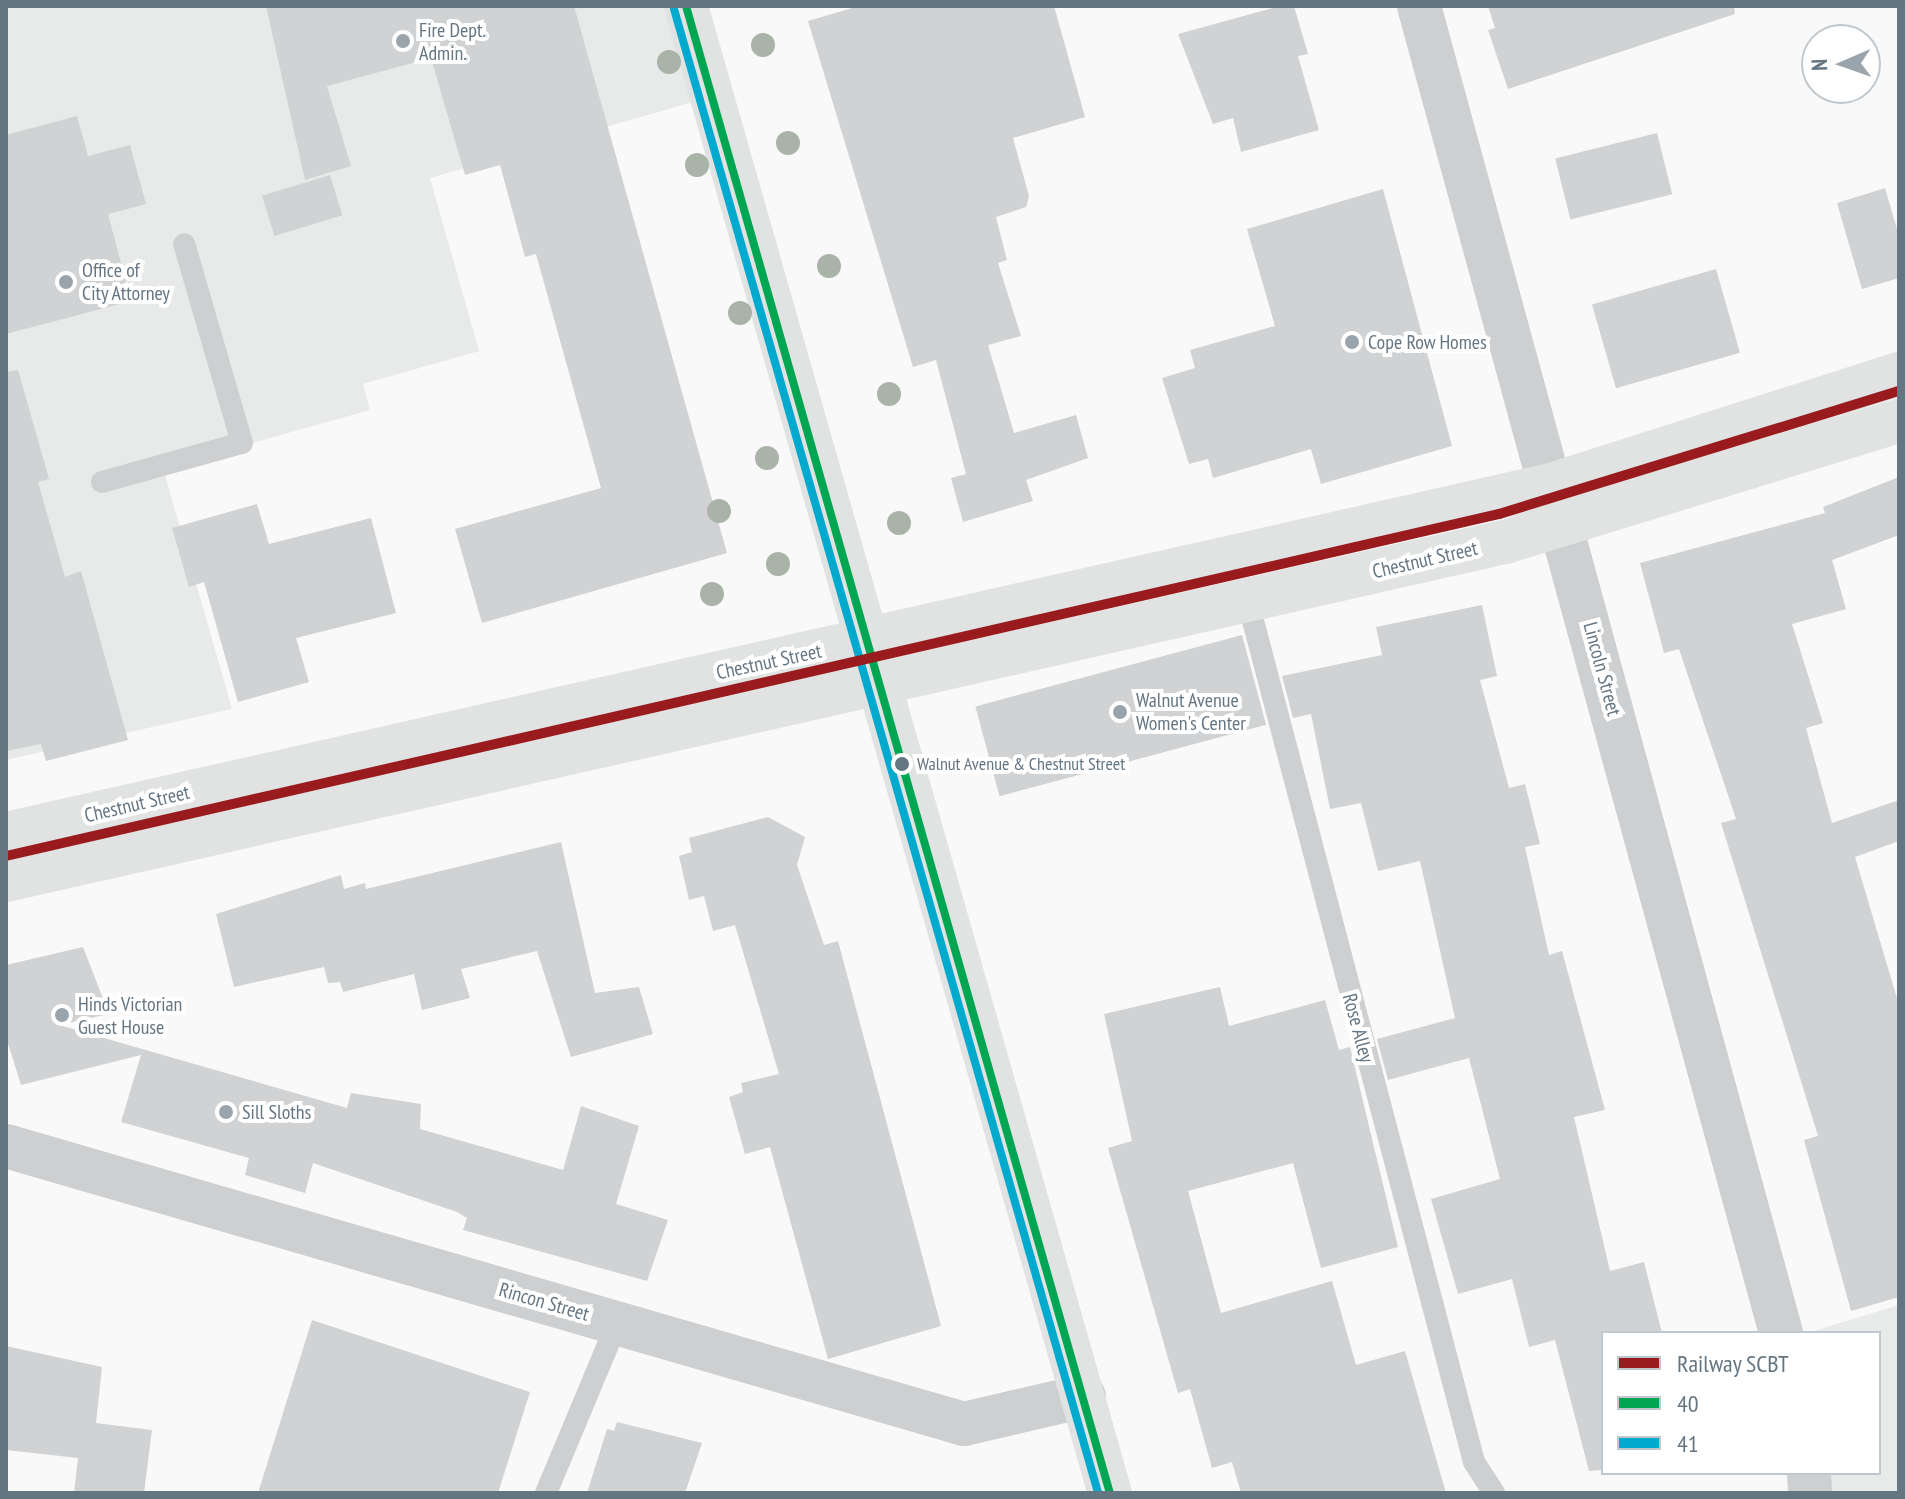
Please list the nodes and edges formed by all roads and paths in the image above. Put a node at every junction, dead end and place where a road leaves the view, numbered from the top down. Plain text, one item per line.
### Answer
1 (686, 6) edge
2 (1419, 6) edge
3 (184, 244) dead end
4 (1899, 374) edge
5 (1899, 421) edge
6 (102, 482) dead end
7 (1557, 503) junction
8 (1238, 557) junction
9 (1247, 600) junction
10 (871, 662) junction
11 (6, 834) edge
12 (6, 880) edge
13 (6, 1146) edge
14 (617, 1323) junction
15 (1780, 1331) edge
16 (1084, 1396) junction
17 (546, 1493) edge
18 (1110, 1493) edge
19 (1494, 1493) edge

1 - 10 main road
2 - 7 street, Lincoln Street
3 - 6 lane
4 - 7 main road, Chestnut Street
5 - 7 main road, Chestnut Street
7 - 8 main road, Chestnut Street
7 - 9 main road, Chestnut Street
7 - 15 street, Lincoln Street
8 - 9 lane, Rose Alley
8 - 10 main road, Chestnut Street
9 - 10 main road, Chestnut Street
9 - 19 lane, Rose Alley
10 - 11 main road, Chestnut Street
10 - 12 main road, Chestnut Street
10 - 16 main road
13 - 14 street, Rincon Street
14 - 16 street, Rincon Street
14 - 17 lane
16 - 18 main road

